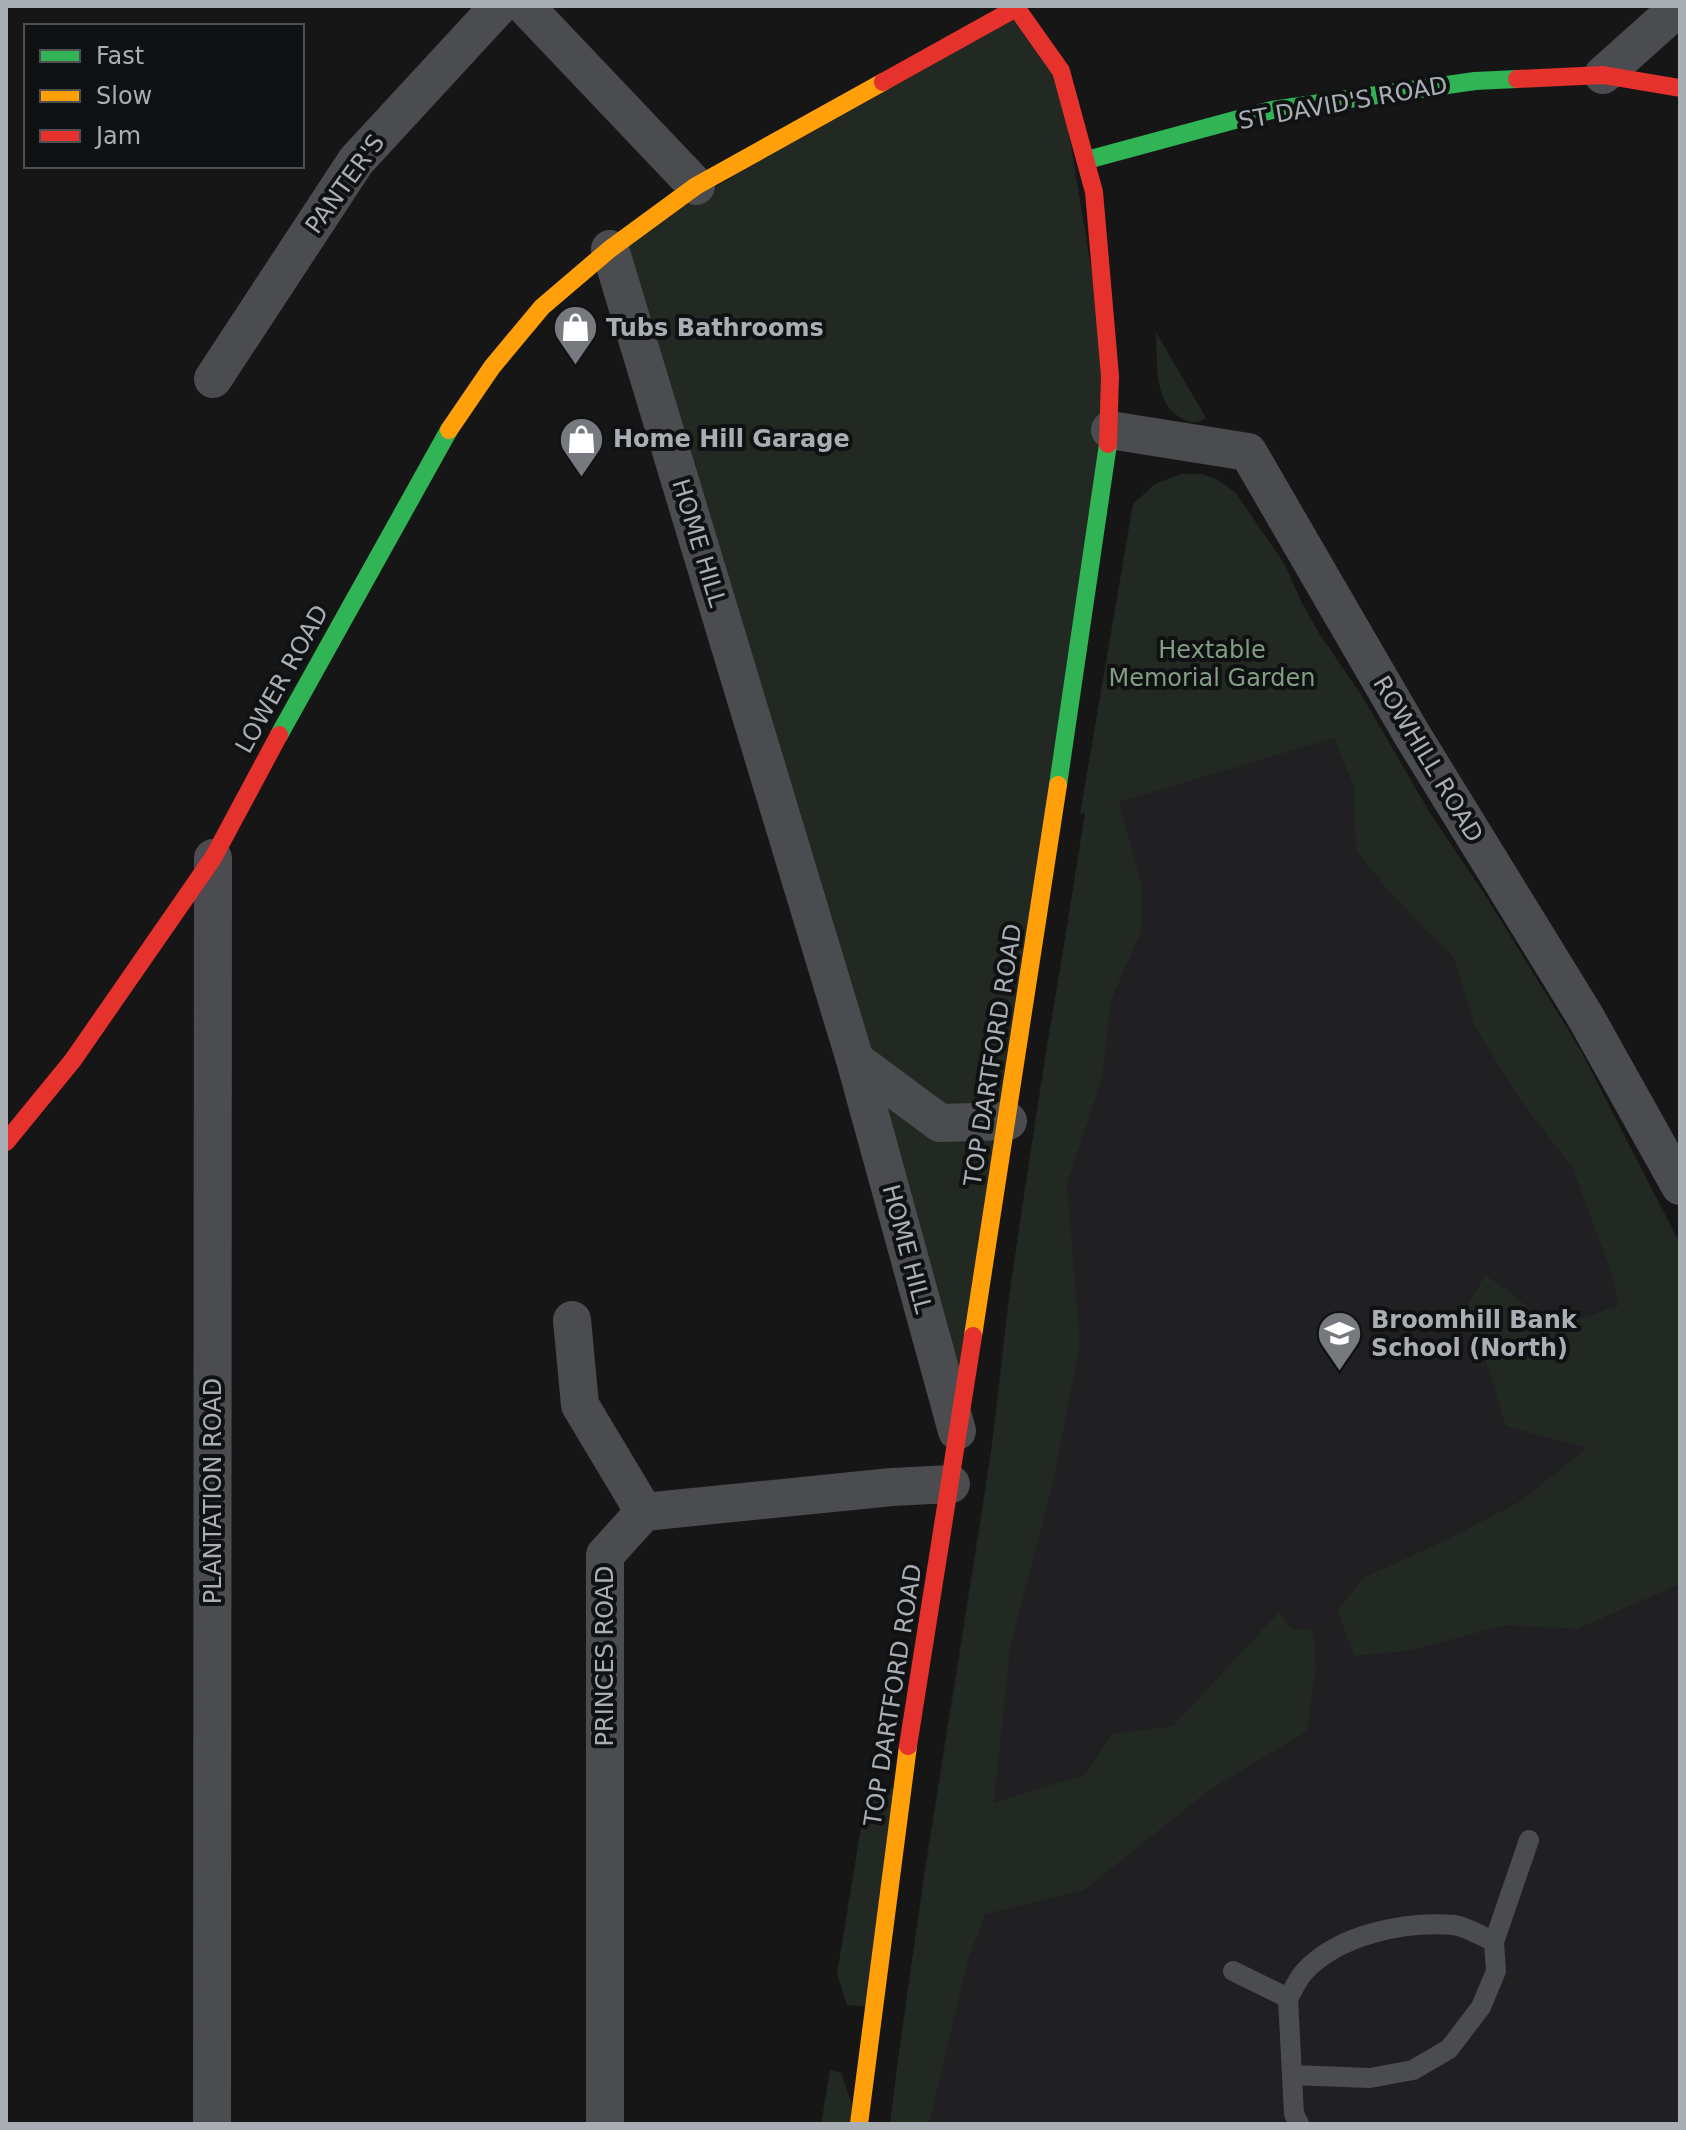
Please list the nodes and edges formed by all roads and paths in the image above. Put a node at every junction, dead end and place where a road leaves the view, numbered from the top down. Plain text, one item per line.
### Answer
1 (499, 6) edge
2 (525, 6) edge
3 (1680, 6) edge
4 (1015, 7) edge
5 (1603, 75) junction
6 (1680, 88) edge
7 (1087, 160) junction
8 (696, 186) junction
9 (610, 249) junction
10 (213, 379) dead end
11 (1110, 430) junction
12 (213, 858) junction
13 (855, 1060) junction
14 (1008, 1121) junction
15 (6, 1142) edge
16 (1680, 1186) edge
17 (572, 1320) dead end
18 (959, 1438) junction
19 (951, 1484) junction
20 (644, 1512) junction
21 (1529, 1840) dead end
22 (1494, 1942) junction
23 (1233, 1971) dead end
24 (1288, 1998) junction
25 (1292, 2075) junction
26 (212, 2124) edge
27 (605, 2124) edge
28 (859, 2124) edge
29 (1299, 2124) edge

1 - 10 street, PANTER'S
2 - 8 street
3 - 5 street
4 - 7 main road, TOP DARTFORD ROAD
4 - 8 main road
5 - 6 main road, ST DAVID'S ROAD
5 - 7 main road, ST DAVID'S ROAD
7 - 11 main road, TOP DARTFORD ROAD
8 - 9 main road
9 - 12 main road, LOWER ROAD
9 - 13 street, HOME HILL
11 - 14 main road, TOP DARTFORD ROAD
11 - 16 street, ROWHILL ROAD
12 - 15 main road, LOWER ROAD
12 - 26 street, PLANTATION ROAD
13 - 14 street
13 - 18 street, HOME HILL
14 - 18 main road, TOP DARTFORD ROAD
17 - 20 street
18 - 19 main road, TOP DARTFORD ROAD
19 - 20 street
19 - 28 main road, TOP DARTFORD ROAD
20 - 27 street, PRINCES ROAD
21 - 22 lane
22 - 24 lane
22 - 25 lane
23 - 24 lane
24 - 25 lane
25 - 29 lane

